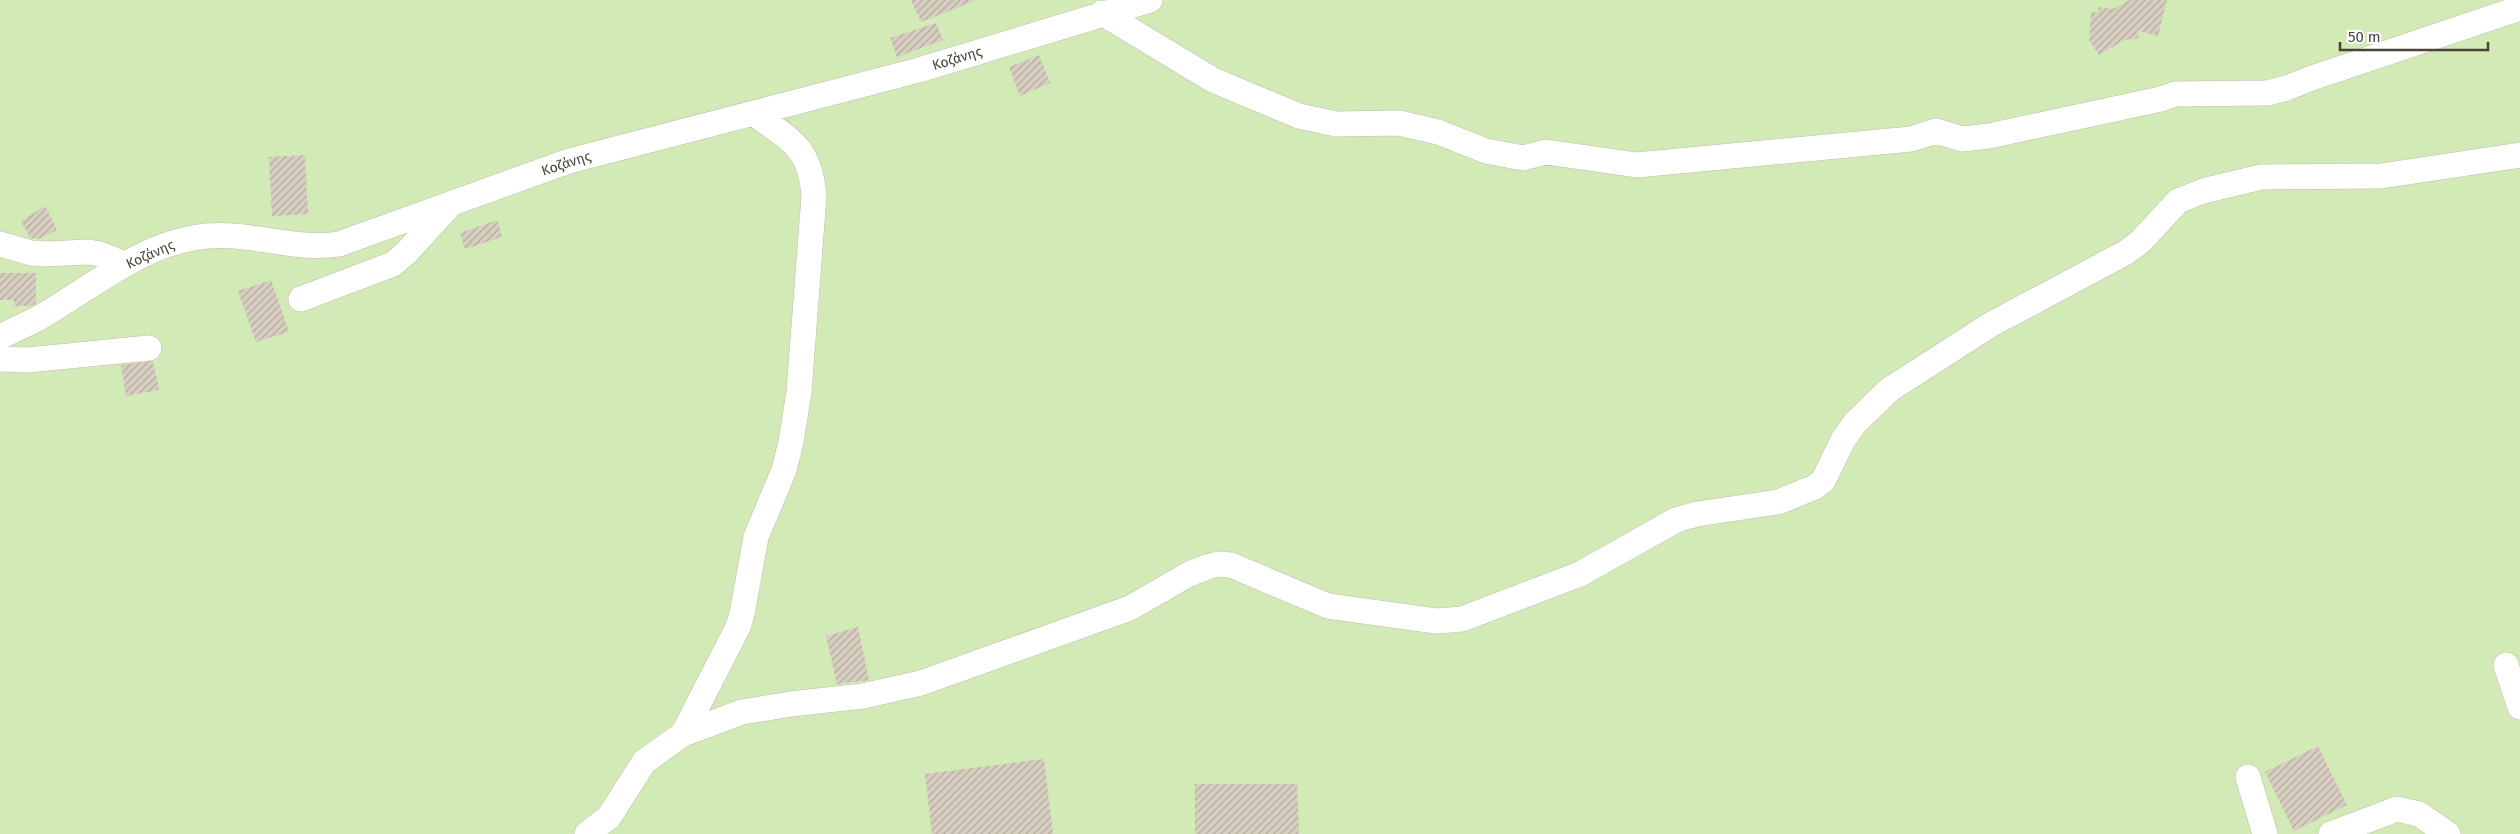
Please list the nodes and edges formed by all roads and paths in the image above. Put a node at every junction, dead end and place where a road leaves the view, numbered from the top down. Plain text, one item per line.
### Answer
1 (1150, 0) edge
2 (2520, 8) edge
3 (1102, 13) junction
4 (753, 113) junction
5 (2520, 155) edge
6 (451, 204) junction
7 (0, 244) edge
8 (125, 264) junction
9 (302, 299) dead end
10 (0, 338) edge
11 (149, 348) dead end
12 (0, 359) edge
13 (2506, 665) dead end
14 (2520, 707) edge
15 (683, 734) junction
16 (2248, 777) dead end
17 (587, 834) edge
18 (2266, 834) edge
19 (2331, 834) edge
20 (2448, 834) edge

1 - 3 street, Κοζάνης
2 - 3 street
3 - 4 street, Κοζάνης
4 - 6 street, Κοζάνης
4 - 15 street
5 - 15 street
6 - 8 street, Κοζάνης
6 - 9 street
7 - 8 street
8 - 10 street, Κοζάνης
11 - 12 street
13 - 14 street
15 - 17 street
16 - 18 street
19 - 20 street

